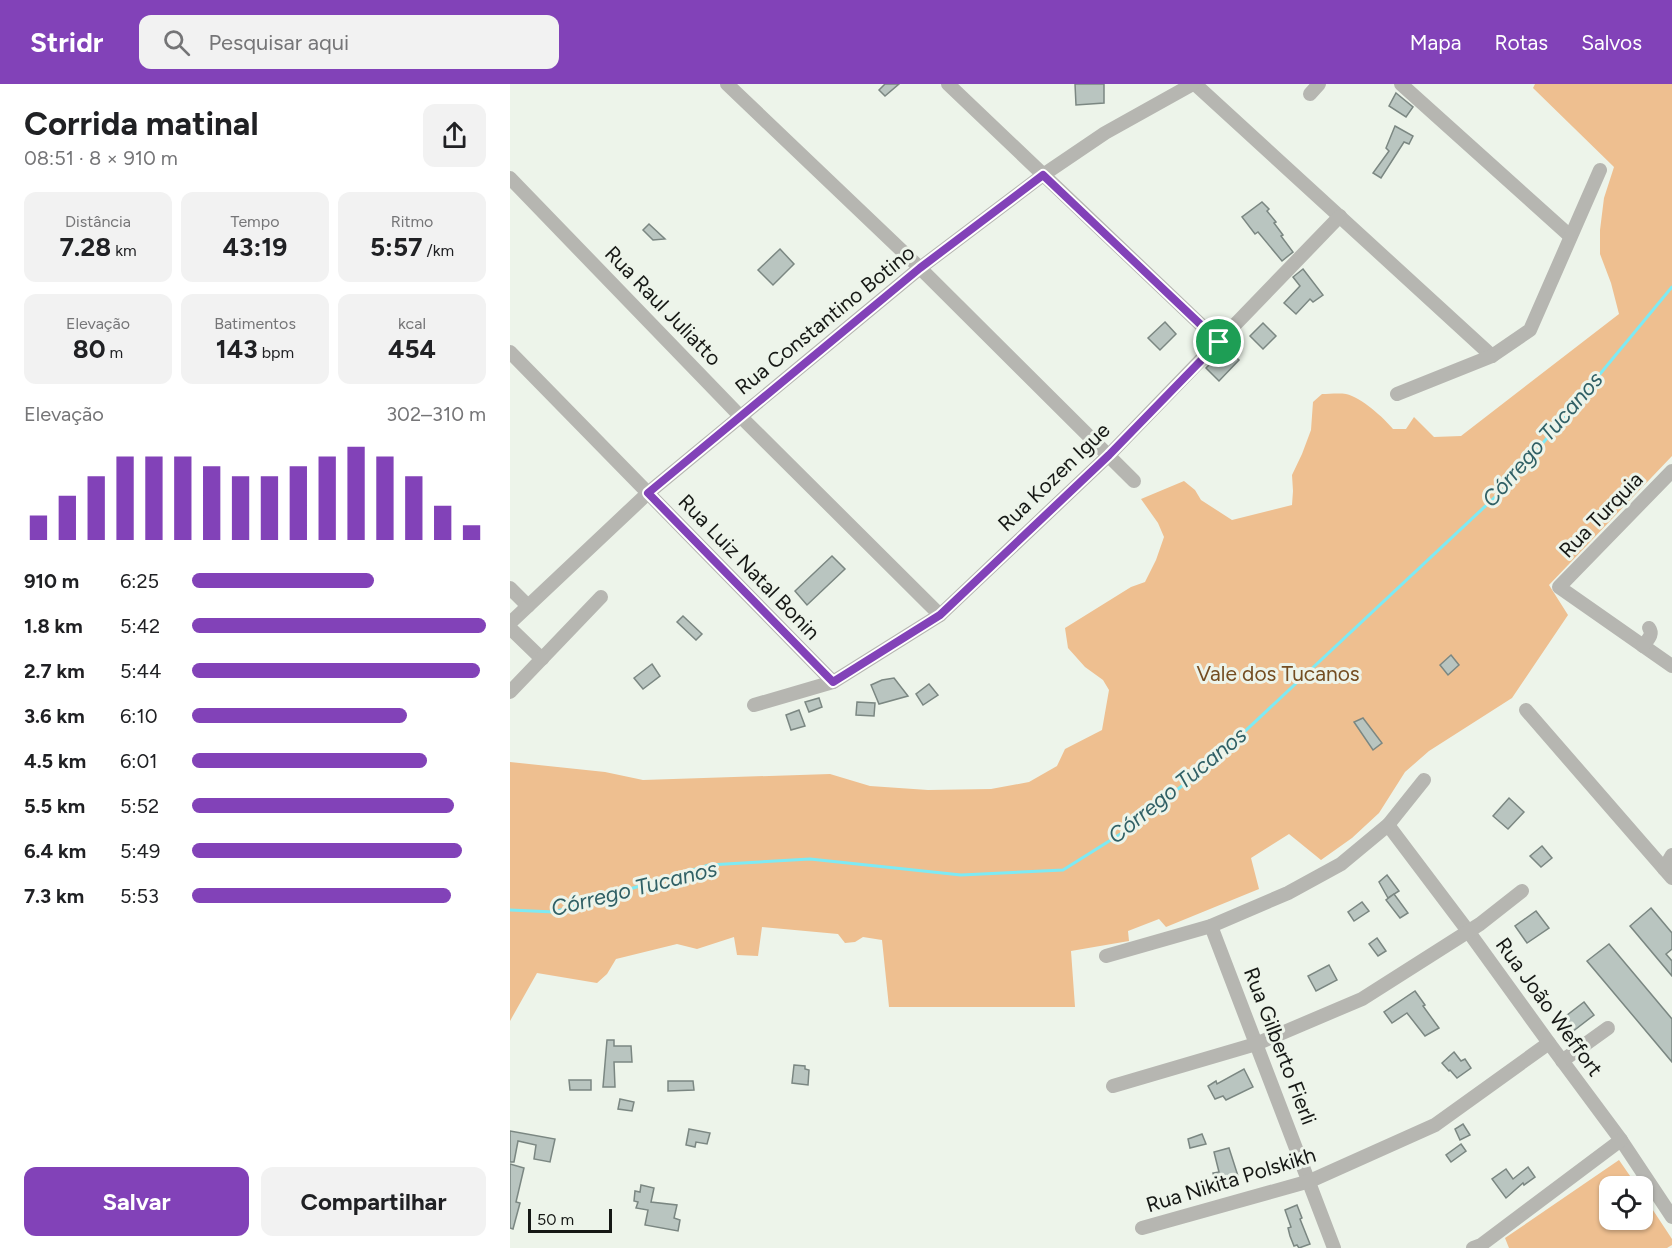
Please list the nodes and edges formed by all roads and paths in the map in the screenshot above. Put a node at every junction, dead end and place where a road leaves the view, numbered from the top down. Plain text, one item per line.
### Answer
1 (727, 84) edge
2 (948, 84) edge
3 (1194, 84) edge
4 (1401, 84) edge
5 (1600, 170) dead end
6 (1043, 175) junction
7 (510, 178) edge
8 (1340, 216) junction
9 (1570, 236) junction
10 (920, 268) junction
11 (1219, 342) junction
12 (510, 351) edge
13 (1492, 356) junction
14 (1397, 394) dead end
15 (740, 416) junction
16 (1109, 455) junction
17 (1672, 471) edge
18 (1134, 481) dead end
19 (648, 493) junction
20 (510, 588) edge
21 (602, 597) dead end
22 (528, 606) junction
23 (940, 615) junction
24 (510, 623) edge
25 (510, 628) edge
26 (1649, 628) dead end
27 (1643, 646) junction
28 (542, 659) junction
29 (1672, 666) edge
30 (833, 682) junction
31 (510, 692) edge
32 (754, 705) dead end
33 (1526, 710) dead end
34 (1424, 780) dead end
35 (1388, 825) junction
36 (1672, 855) edge
37 (1668, 874) edge
38 (1522, 891) dead end
39 (1211, 926) junction
40 (1468, 931) junction
41 (1106, 956) dead end
42 (1608, 1028) dead end
43 (1548, 1043) junction
44 (1256, 1044) junction
45 (1562, 1061) junction
46 (1113, 1086) dead end
47 (1621, 1140) junction
48 (1310, 1181) junction
49 (1672, 1217) edge
50 (1142, 1228) dead end
51 (1334, 1248) edge
52 (1473, 1248) edge

1 - 10 street
2 - 6 street
3 - 6 street, Rua Constantino Botino
3 - 8 street
4 - 9 street
5 - 9 street
6 - 10 street, Rua Constantino Botino
6 - 11 street
7 - 15 street, Rua Raul Juliatto
8 - 11 street, Rua Kozen Igue
8 - 13 street
9 - 13 street
10 - 15 street, Rua Constantino Botino
10 - 16 street
11 - 16 street, Rua Kozen Igue
12 - 19 street, Rua Luiz Natal Bonin
13 - 14 street
15 - 19 street, Rua Constantino Botino
15 - 23 street, Rua Raul Juliatto
16 - 18 street
16 - 23 street, Rua Kozen Igue
17 - 27 street, Rua Turquia
19 - 22 street, Rua Constantino Botino
19 - 30 street, Rua Luiz Natal Bonin
20 - 22 street
21 - 28 street
22 - 24 street, Rua Constantino Botino
23 - 30 street, Rua Kozen Igue
25 - 28 street
26 - 27 street
27 - 29 street
28 - 31 street
30 - 32 street, Rua Kozen Igue
33 - 37 street
34 - 35 street
35 - 39 street
35 - 40 street, Rua João Weffort
36 - 37 street
38 - 40 street
39 - 41 street
39 - 44 street, Rua Gilberto Fierli
40 - 43 street, Rua João Weffort
40 - 44 street
42 - 45 street
43 - 45 street, Rua João Weffort
43 - 48 street, Rua Nikita Polskikh
44 - 46 street
44 - 48 street, Rua Gilberto Fierli
45 - 47 street, Rua João Weffort
47 - 49 street, Rua João Weffort
47 - 52 street
48 - 50 street, Rua Nikita Polskikh
48 - 51 street, Rua Gilberto Fierli

